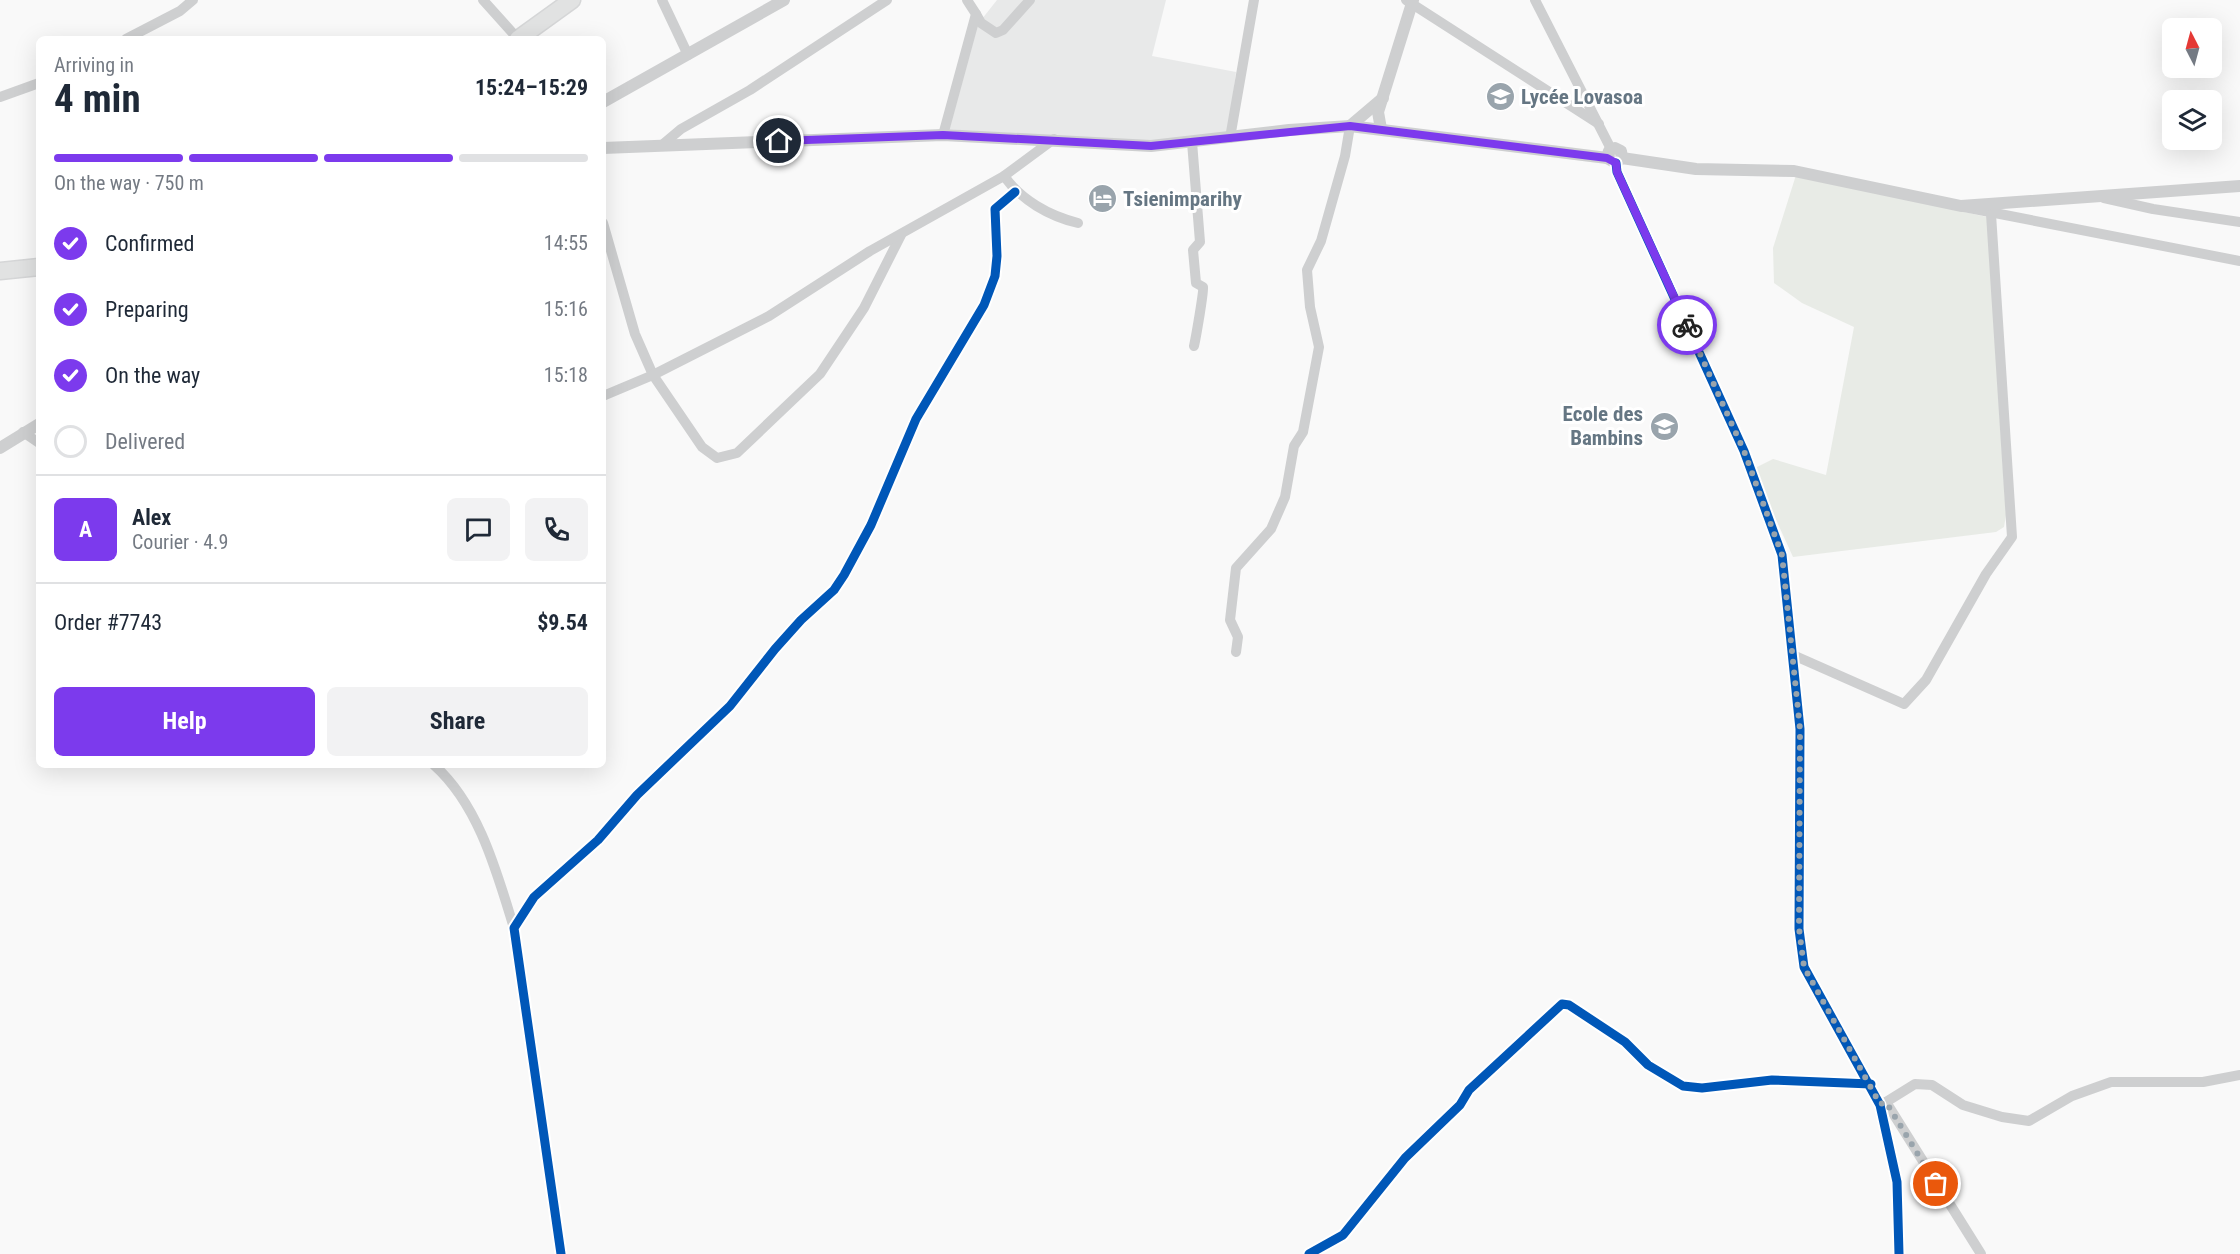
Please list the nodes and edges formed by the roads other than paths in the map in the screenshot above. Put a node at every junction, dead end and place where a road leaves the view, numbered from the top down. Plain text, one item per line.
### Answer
1 (193, 0) edge
2 (483, 0) edge
3 (572, 0) edge
4 (662, 0) edge
5 (783, 0) edge
6 (887, 0) edge
7 (967, 0) edge
8 (1030, 0) edge
9 (1254, 0) edge
10 (1535, 0) edge
11 (1411, 1) edge
12 (976, 14) junction
13 (132, 36) edge
14 (515, 36) edge
15 (522, 36) edge
16 (688, 55) junction
17 (36, 84) edge
18 (0, 97) edge
19 (1384, 98) junction
20 (606, 100) edge
21 (1599, 124) junction
22 (1350, 126) junction
23 (1381, 129) junction
24 (943, 135) junction
25 (1230, 138) junction
26 (1054, 139) junction
27 (1192, 142) junction
28 (662, 145) junction
29 (606, 148) edge
30 (1614, 157) junction
31 (1004, 176) junction
32 (2240, 186) edge
33 (1016, 192) junction
34 (2098, 196) junction
35 (1960, 206) junction
36 (1991, 214) junction
37 (2240, 222) edge
38 (1078, 223) dead end
39 (606, 233) edge
40 (902, 235) junction
41 (2240, 261) edge
42 (36, 267) edge
43 (0, 271) edge
44 (1194, 346) dead end
45 (653, 375) junction
46 (606, 395) edge
47 (36, 426) edge
48 (24, 432) junction
49 (36, 441) edge
50 (0, 448) edge
51 (1236, 652) dead end
52 (1793, 655) junction
53 (436, 768) edge
54 (514, 928) junction
55 (2240, 1075) edge
56 (1871, 1084) junction
57 (1883, 1103) junction
58 (561, 1254) edge
59 (1309, 1254) edge
60 (1899, 1254) edge
61 (1981, 1254) edge

1 - 13 street
2 - 14 street
3 - 15 main road
4 - 16 street
5 - 16 street
6 - 28 street
7 - 12 street
8 - 12 street
9 - 25 street
10 - 21 street
11 - 19 street
11 - 21 street
12 - 24 street
16 - 20 street
17 - 18 street
19 - 22 street
19 - 23 street
21 - 30 street
22 - 23 street
22 - 25 street
22 - 51 street
23 - 30 street
24 - 26 street
24 - 28 street
25 - 27 street
26 - 27 street
26 - 31 street
27 - 44 street
28 - 29 street
30 - 35 street
30 - 52 street
31 - 33 street
31 - 40 street
32 - 34 street
33 - 38 street
33 - 54 street
34 - 35 street
34 - 37 street
35 - 36 street
36 - 41 street
36 - 52 street
39 - 45 street
40 - 45 street
40 - 45 street
42 - 43 main road
45 - 46 street
47 - 48 street
48 - 49 street
48 - 50 street
52 - 56 street
53 - 54 street
54 - 58 street
55 - 57 street
56 - 57 street
56 - 59 street
57 - 60 street
57 - 61 street

